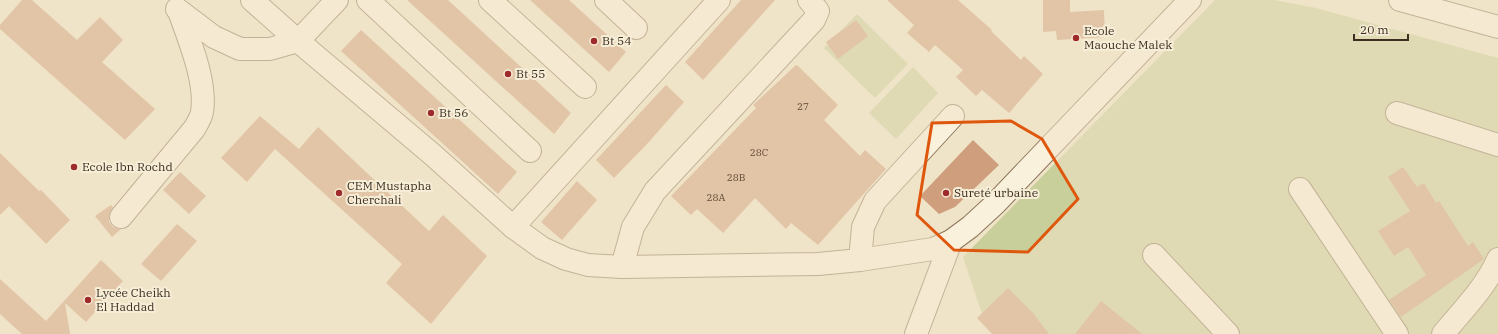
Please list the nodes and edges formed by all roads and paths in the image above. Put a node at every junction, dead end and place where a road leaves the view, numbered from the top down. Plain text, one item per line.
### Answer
1 (252, 0) edge
2 (337, 0) edge
3 (368, 0) edge
4 (490, 0) edge
5 (606, 0) edge
6 (719, 0) edge
7 (809, 0) edge
8 (1190, 0) edge
9 (1400, 0) edge
10 (173, 5) edge
11 (1498, 27) edge
12 (636, 28) dead end
13 (298, 41) junction
14 (585, 87) dead end
15 (1397, 113) dead end
16 (953, 116) dead end
17 (1498, 145) edge
18 (530, 151) dead end
19 (1300, 189) dead end
20 (122, 217) dead end
21 (513, 227) junction
22 (951, 241) junction
23 (1154, 255) dead end
24 (1498, 259) edge
25 (860, 260) junction
26 (622, 266) junction
27 (916, 334) edge
28 (1228, 334) edge
29 (1397, 334) edge
30 (1443, 334) edge

1 - 13 street
2 - 13 street
3 - 18 street
4 - 14 street
5 - 12 street
6 - 21 street
7 - 26 street
8 - 22 street
9 - 11 street
10 - 13 street
10 - 20 street
13 - 21 street
15 - 17 street
16 - 25 street
19 - 29 street
21 - 26 street
22 - 25 street
22 - 27 street
23 - 28 street
24 - 30 street
25 - 26 street

